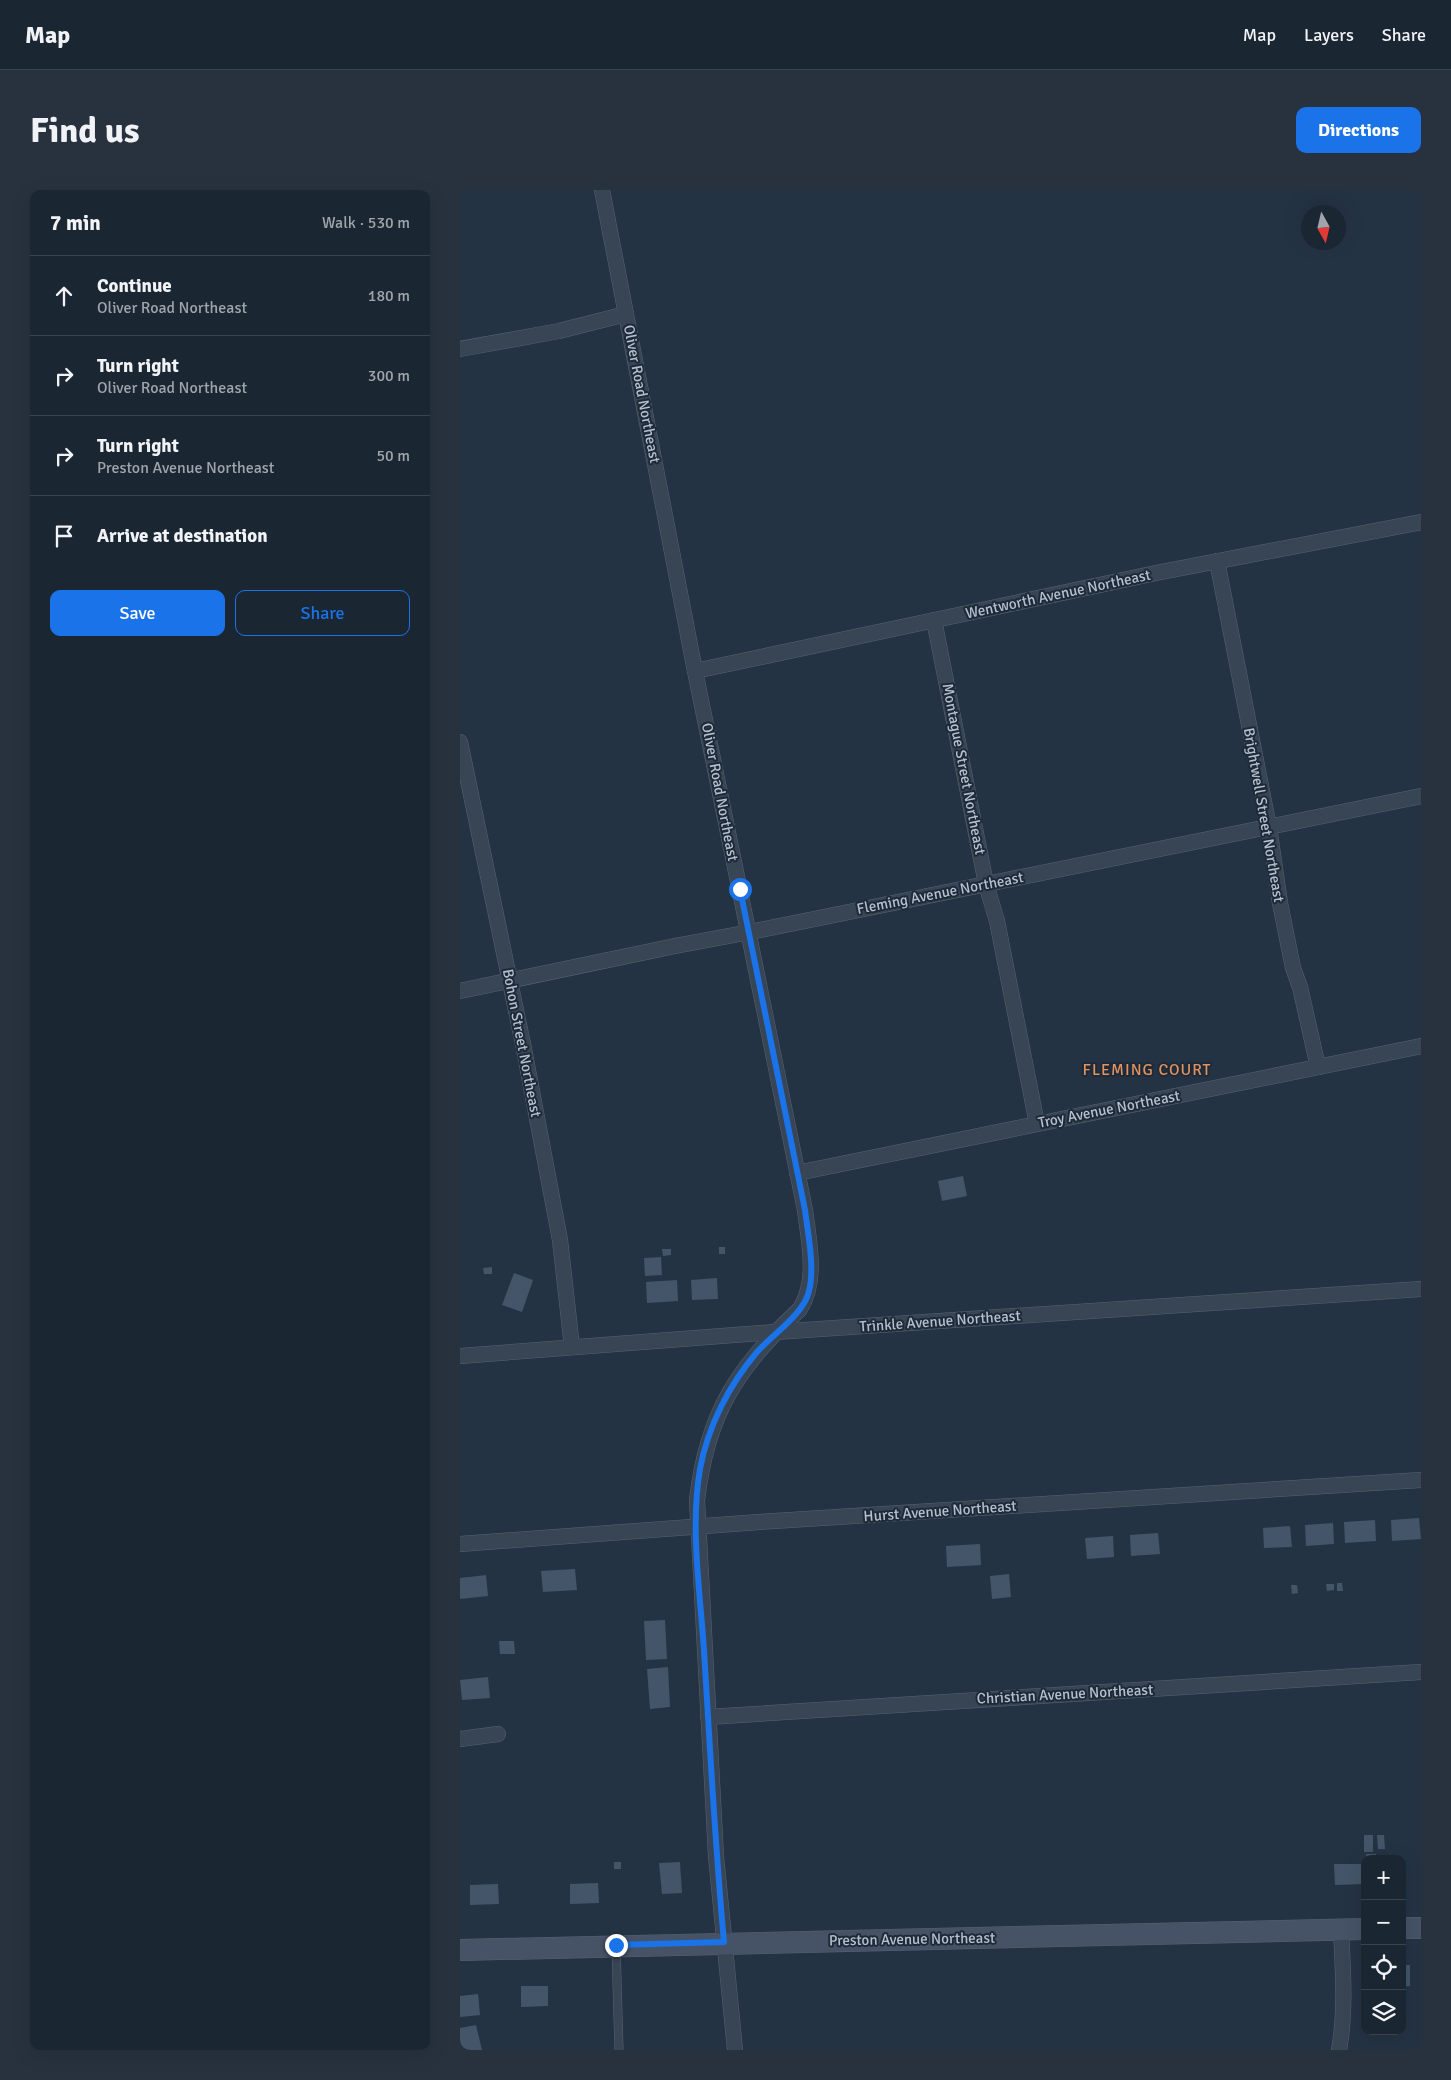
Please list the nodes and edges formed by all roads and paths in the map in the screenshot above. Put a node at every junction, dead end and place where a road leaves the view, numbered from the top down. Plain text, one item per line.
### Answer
1 (602, 190) edge
2 (626, 314) junction
3 (460, 349) edge
4 (1421, 522) edge
5 (1217, 561) junction
6 (934, 620) junction
7 (696, 671) junction
8 (460, 742) edge
9 (1421, 796) edge
10 (1268, 827) junction
11 (986, 884) junction
12 (750, 932) junction
13 (510, 982) junction
14 (460, 991) edge
15 (1421, 1046) edge
16 (1318, 1067) junction
17 (1037, 1124) junction
18 (798, 1173) junction
19 (1421, 1289) edge
20 (776, 1332) junction
21 (572, 1347) junction
22 (460, 1356) edge
23 (1421, 1480) edge
24 (696, 1528) junction
25 (460, 1544) edge
26 (1421, 1672) edge
27 (708, 1716) junction
28 (498, 1734) dead end
29 (460, 1739) edge
30 (1406, 1928) edge
31 (1421, 1928) edge
32 (1361, 1929) edge
33 (1341, 1930) junction
34 (724, 1942) junction
35 (616, 1945) junction
36 (460, 1950) edge
37 (619, 2050) edge
38 (735, 2050) edge
39 (1339, 2050) edge

1 - 2 street, Oliver Road Northeast
2 - 3 street
2 - 7 street, Oliver Road Northeast
4 - 5 street, Wentworth Avenue Northeast
5 - 6 street, Wentworth Avenue Northeast
5 - 10 street, Brightwell Street Northeast
6 - 7 street, Wentworth Avenue Northeast
6 - 11 street, Montague Street Northeast
7 - 12 street, Oliver Road Northeast
8 - 13 street, Bohon Street Northeast
9 - 10 street, Fleming Avenue Northeast
10 - 11 street, Fleming Avenue Northeast
10 - 16 street, Brightwell Street Northeast
11 - 12 street, Fleming Avenue Northeast
11 - 17 street, Montague Street Northeast
12 - 13 street, Fleming Avenue Northeast
12 - 18 street, Oliver Road Northeast
13 - 14 street, Fleming Avenue Northeast
13 - 21 street, Bohon Street Northeast
15 - 16 street, Troy Avenue Northeast
16 - 17 street, Troy Avenue Northeast
17 - 18 street, Troy Avenue Northeast
18 - 20 street, Oliver Road Northeast
19 - 20 street, Trinkle Avenue Northeast
20 - 21 street, Trinkle Avenue Northeast
20 - 24 street, Oliver Road Northeast
21 - 22 street, Trinkle Avenue Northeast
23 - 24 street, Hurst Avenue Northeast
24 - 25 street, Hurst Avenue Northeast
24 - 27 street, Oliver Road Northeast
26 - 27 street, Christian Avenue Northeast
27 - 34 street, Oliver Road Northeast
28 - 29 street
30 - 31 street
32 - 33 street, Preston Avenue Northeast
33 - 34 street, Preston Avenue Northeast
33 - 39 street
34 - 35 street, Preston Avenue Northeast
34 - 38 street, Oliver Road Northeast
35 - 36 street, Preston Avenue Northeast
35 - 37 lane

